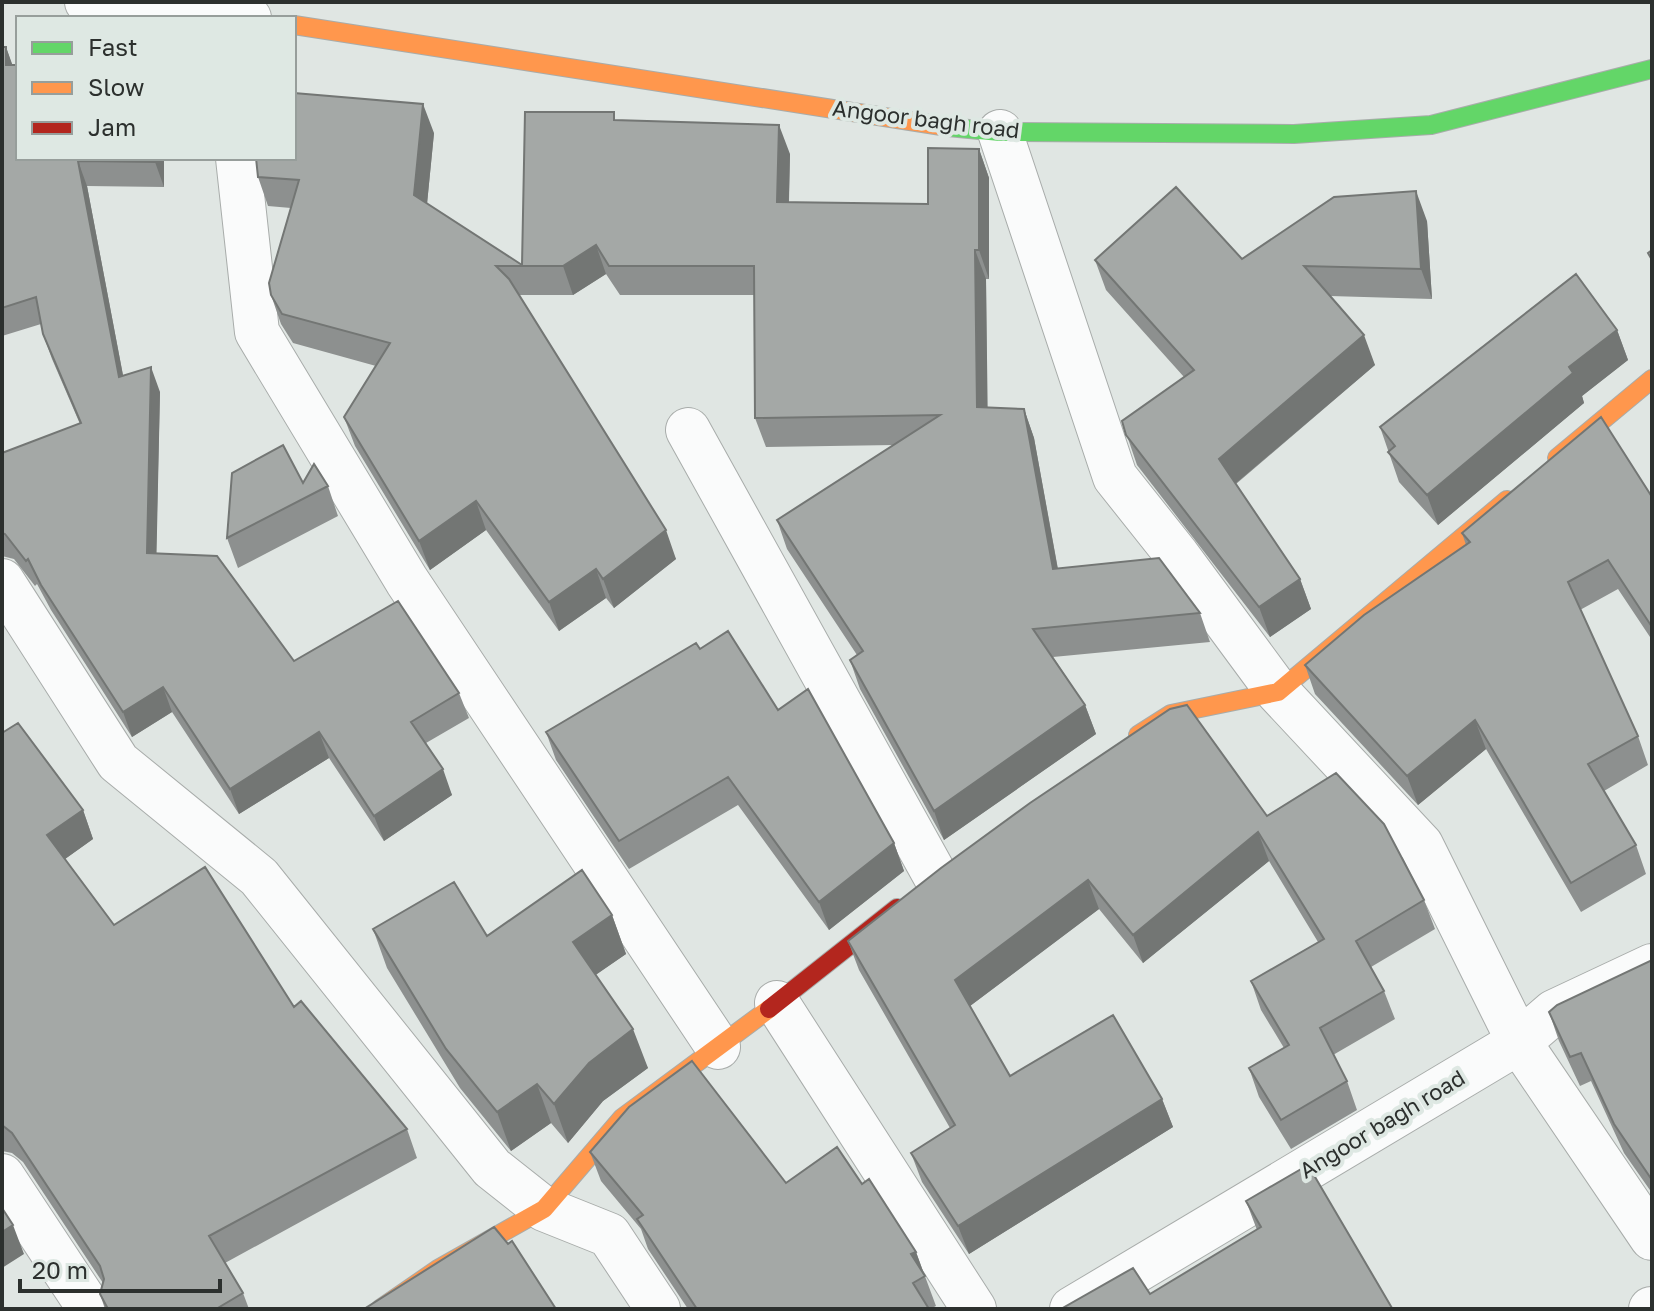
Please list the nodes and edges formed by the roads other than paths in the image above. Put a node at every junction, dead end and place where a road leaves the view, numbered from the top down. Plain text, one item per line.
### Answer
1 (87, 2) edge
2 (221, 16) edge
3 (296, 25) edge
4 (1652, 69) edge
5 (1000, 132) junction
6 (238, 160) edge
7 (1652, 379) edge
8 (688, 430) dead end
9 (1543, 470) edge
10 (1519, 490) edge
11 (2, 581) edge
12 (1278, 692) junction
13 (1118, 749) edge
14 (930, 882) joint
15 (1652, 966) edge
16 (777, 1003) junction
17 (1519, 1042) junction
18 (718, 1047) junction
19 (2, 1176) edge
20 (544, 1209) junction
21 (1652, 1238) edge
22 (90, 1309) edge
23 (380, 1309) edge
24 (658, 1309) edge
25 (974, 1309) edge
26 (1072, 1309) edge

1 - 2 street
3 - 5 street, Angoor bagh road
4 - 5 street, Angoor bagh road
5 - 12 street
6 - 18 street
7 - 9 street
8 - 14 street
10 - 12 street
11 - 20 street
12 - 13 street
12 - 17 street
14 - 16 street
15 - 17 street, Angoor bagh road
16 - 18 street
16 - 25 street
17 - 21 street
17 - 26 street, Angoor bagh road
18 - 20 street
19 - 22 street
20 - 23 street
20 - 24 street

